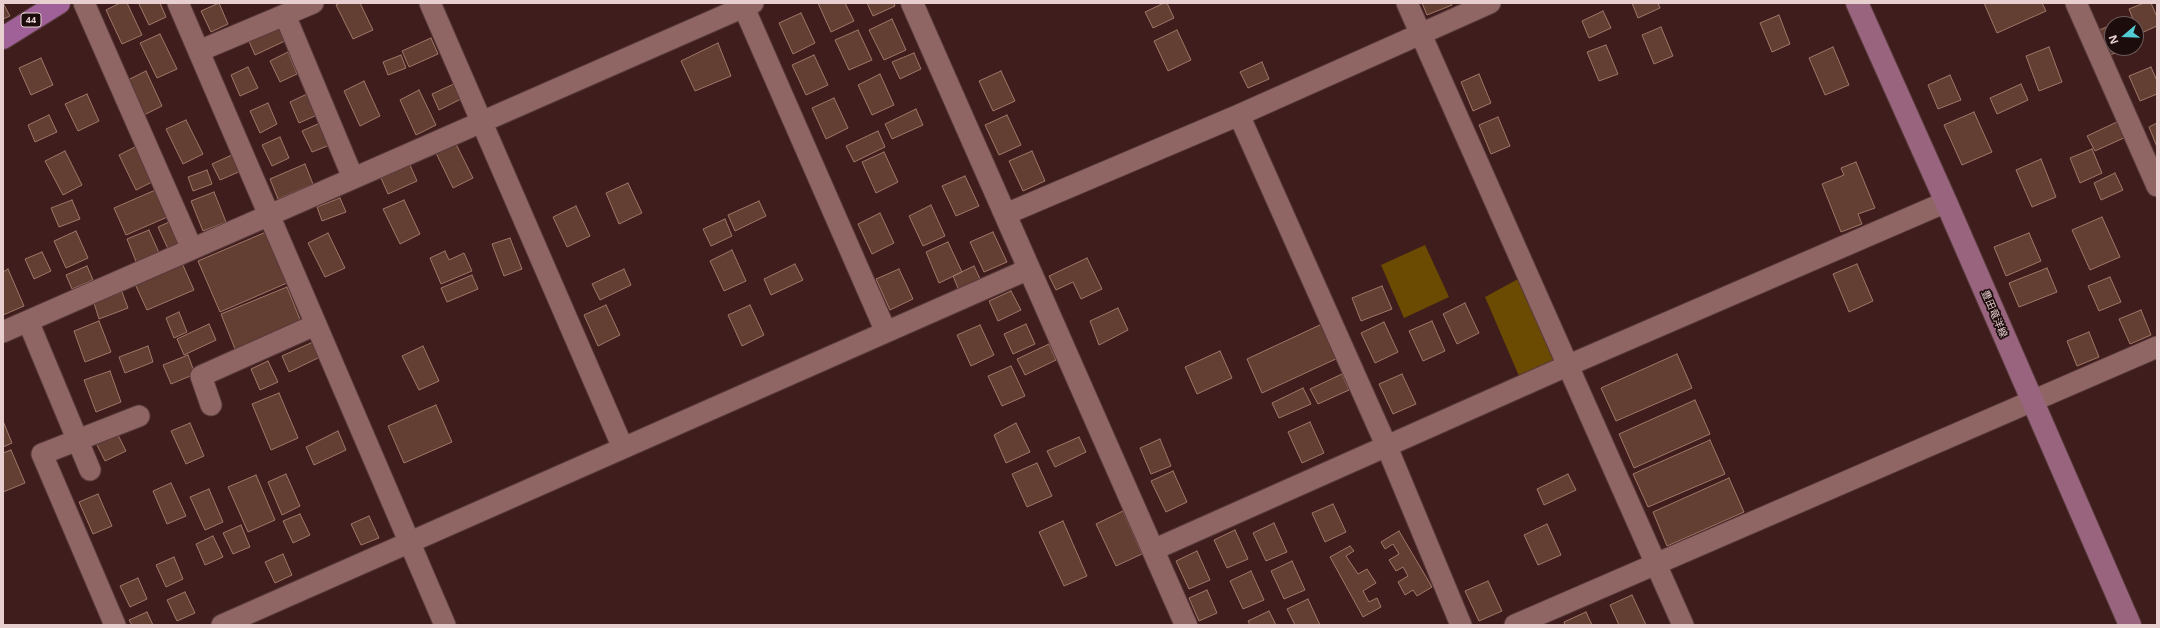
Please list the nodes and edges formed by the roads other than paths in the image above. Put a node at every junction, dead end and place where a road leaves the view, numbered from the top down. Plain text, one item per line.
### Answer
1 (59, 3) edge
2 (84, 3) edge
3 (178, 3) edge
4 (313, 3) edge
5 (430, 3) edge
6 (912, 3) edge
7 (1407, 3) edge
8 (1490, 3) edge
9 (1857, 3) edge
10 (2076, 3) edge
11 (746, 4) edge
12 (285, 15) junction
13 (1420, 34) junction
14 (3, 38) edge
15 (199, 51) junction
16 (1239, 115) junction
17 (482, 122) junction
18 (354, 178) junction
19 (2157, 186) edge
20 (1946, 202) junction
21 (1006, 214) junction
22 (269, 216) junction
23 (192, 249) junction
24 (1029, 269) junction
25 (28, 321) junction
26 (316, 325) junction
27 (3, 332) edge
28 (886, 332) junction
29 (2157, 347) edge
30 (1569, 365) junction
31 (2032, 402) junction
32 (211, 406) dead end
33 (139, 416) dead end
34 (78, 440) junction
35 (1387, 447) junction
36 (622, 448) junction
37 (90, 470) dead end
38 (408, 543) junction
39 (1153, 550) junction
40 (1656, 563) junction
41 (115, 625) edge
42 (222, 625) edge
43 (445, 625) edge
44 (1186, 625) edge
45 (1462, 625) edge
46 (1515, 625) edge
47 (1683, 625) edge
48 (2130, 625) edge

1 - 14 main road, 44
2 - 23 street
3 - 15 street
4 - 12 street
5 - 17 street
6 - 21 street
7 - 13 street
8 - 13 street
9 - 20 main road, 豊田竜洋線
10 - 19 street
11 - 17 street
11 - 28 street
12 - 15 street
12 - 18 street
13 - 16 street
13 - 30 street
15 - 22 street
16 - 21 street
16 - 35 street
17 - 18 street
17 - 36 street
18 - 22 street
20 - 30 street
20 - 31 main road, 豊田竜洋線
21 - 24 street
22 - 23 street
22 - 26 street
23 - 25 street
24 - 28 street
24 - 39 street
25 - 27 street
25 - 34 street
26 - 32 street
26 - 38 street
28 - 36 street
29 - 31 street
30 - 35 street
30 - 40 street
31 - 40 street
31 - 48 main road, 豊田竜洋線
33 - 34 street
34 - 37 street
34 - 41 street
35 - 39 street
35 - 45 street
36 - 38 street
38 - 42 street
38 - 43 street
39 - 44 street
40 - 46 street
40 - 47 street

